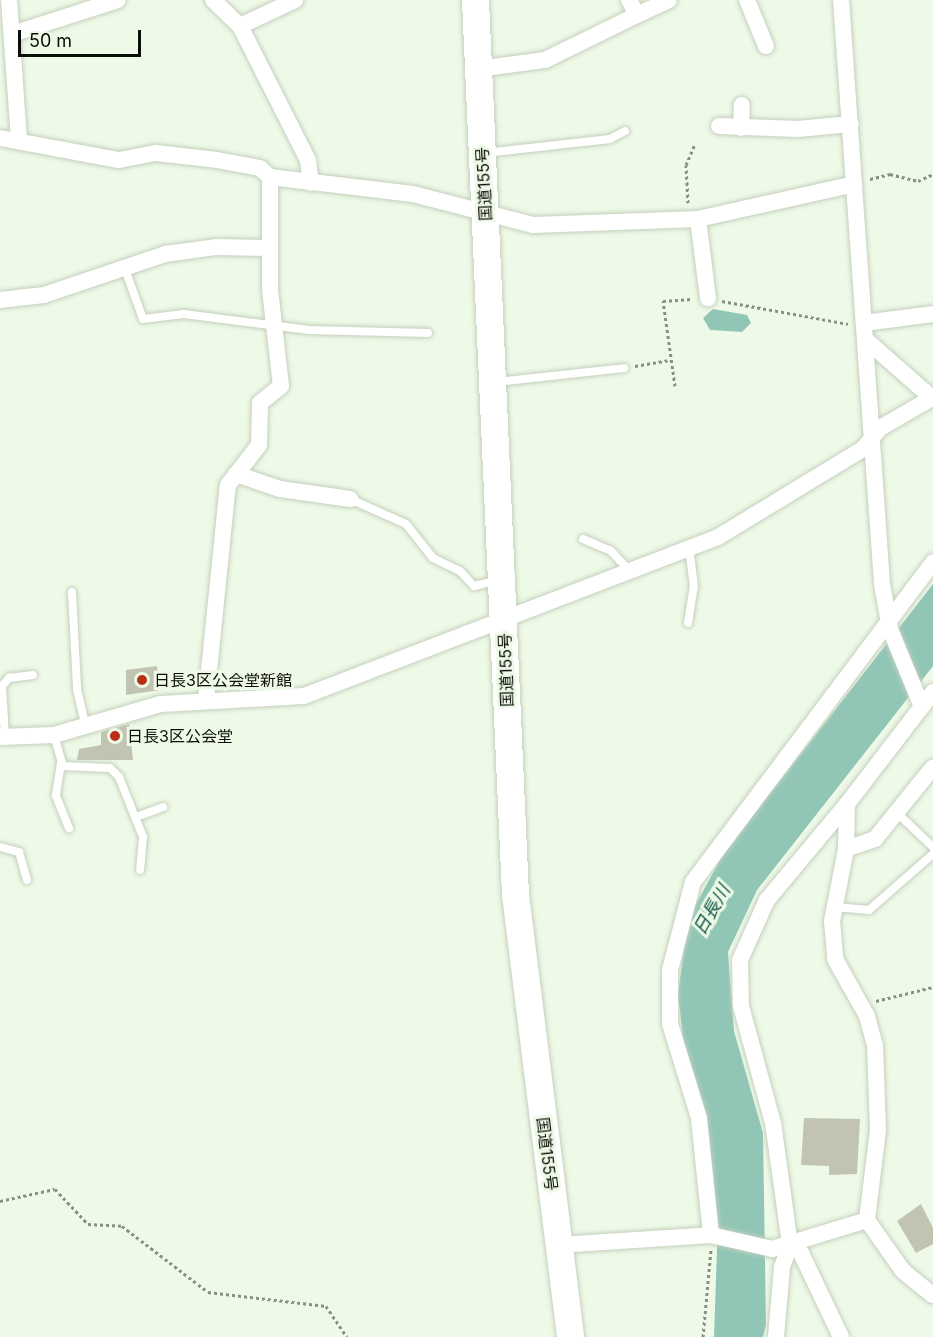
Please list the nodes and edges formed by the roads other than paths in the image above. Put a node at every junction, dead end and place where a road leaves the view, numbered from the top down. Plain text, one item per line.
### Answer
1 (9, 0) edge
2 (118, 0) edge
3 (213, 0) edge
4 (295, 0) edge
5 (475, 0) edge
6 (669, 0) edge
7 (747, 0) edge
8 (841, 0) edge
9 (633, 8) edge
10 (240, 26) junction
11 (12, 34) junction
12 (766, 46) dead end
13 (478, 69) junction
14 (742, 105) dead end
15 (851, 124) junction
16 (719, 126) dead end
17 (741, 128) junction
18 (625, 131) dead end
19 (0, 138) edge
20 (19, 138) junction
21 (482, 153) junction
22 (270, 177) junction
23 (311, 183) junction
24 (854, 183) junction
25 (485, 211) junction
26 (693, 219) junction
27 (268, 248) junction
28 (125, 269) junction
29 (708, 298) road end
30 (0, 300) edge
31 (933, 314) edge
32 (273, 325) junction
33 (864, 330) junction
34 (428, 333) dead end
35 (624, 368) road end
36 (493, 382) junction
37 (932, 398) edge
38 (873, 436) junction
39 (236, 474) junction
40 (350, 499) joint
41 (583, 539) dead end
42 (688, 548) junction
43 (933, 562) edge
44 (630, 570) junction
45 (502, 580) junction
46 (72, 592) dead end
47 (504, 617) junction
48 (688, 623) dead end
49 (889, 623) junction
50 (33, 675) dead end
51 (933, 692) edge
52 (207, 700) junction
53 (920, 705) junction
54 (85, 724) junction
55 (54, 735) junction
56 (3, 737) edge
57 (61, 763) junction
58 (933, 767) edge
59 (847, 804) junction
60 (164, 807) dead end
61 (896, 812) junction
62 (136, 818) junction
63 (69, 828) dead end
64 (0, 847) edge
65 (933, 847) edge
66 (846, 849) junction
67 (933, 854) edge
68 (140, 870) dead end
69 (27, 880) dead end
70 (835, 907) junction
71 (867, 1220) junction
72 (711, 1235) junction
73 (558, 1245) junction
74 (790, 1245) junction
75 (933, 1295) edge
76 (570, 1337) edge
77 (776, 1337) edge
78 (841, 1337) edge

1 - 11 street
2 - 11 street
3 - 10 street
4 - 10 street
5 - 13 highway, 国道155号
6 - 9 street
7 - 12 street
8 - 15 street
9 - 13 street
10 - 23 street
11 - 20 street
13 - 21 highway, 国道155号
14 - 17 street
15 - 17 street
15 - 24 street
16 - 17 street
18 - 21 lane
19 - 20 street
20 - 22 street
21 - 25 highway, 国道155号
22 - 23 street
22 - 27 street
23 - 25 street
24 - 26 street
24 - 33 street
25 - 26 street
25 - 36 highway, 国道155号
26 - 29 street
27 - 28 street
27 - 32 street
28 - 30 street
28 - 32 lane
31 - 33 street
32 - 34 lane
32 - 39 street
33 - 37 street
33 - 38 street
35 - 36 lane
36 - 45 highway, 国道155号
37 - 38 street
38 - 42 street
38 - 49 street
39 - 40 street
39 - 52 street
40 - 45 lane
41 - 44 lane
42 - 44 street
42 - 48 lane
43 - 49 street
44 - 47 street
45 - 47 highway, 国道155号
46 - 54 lane
47 - 52 street
47 - 73 highway, 国道155号
49 - 53 street
49 - 72 street
50 - 56 lane
51 - 53 street
52 - 54 street
53 - 59 street
54 - 55 street
55 - 56 street
55 - 57 lane
57 - 62 lane
57 - 63 lane
58 - 61 street
59 - 66 street
59 - 74 street
60 - 62 lane
61 - 65 lane
61 - 66 street
62 - 68 lane
64 - 69 lane
66 - 70 street
67 - 70 lane
70 - 71 street
71 - 74 street
71 - 75 street
72 - 73 street
72 - 74 street
73 - 76 highway, 国道155号
74 - 77 street
74 - 78 street

